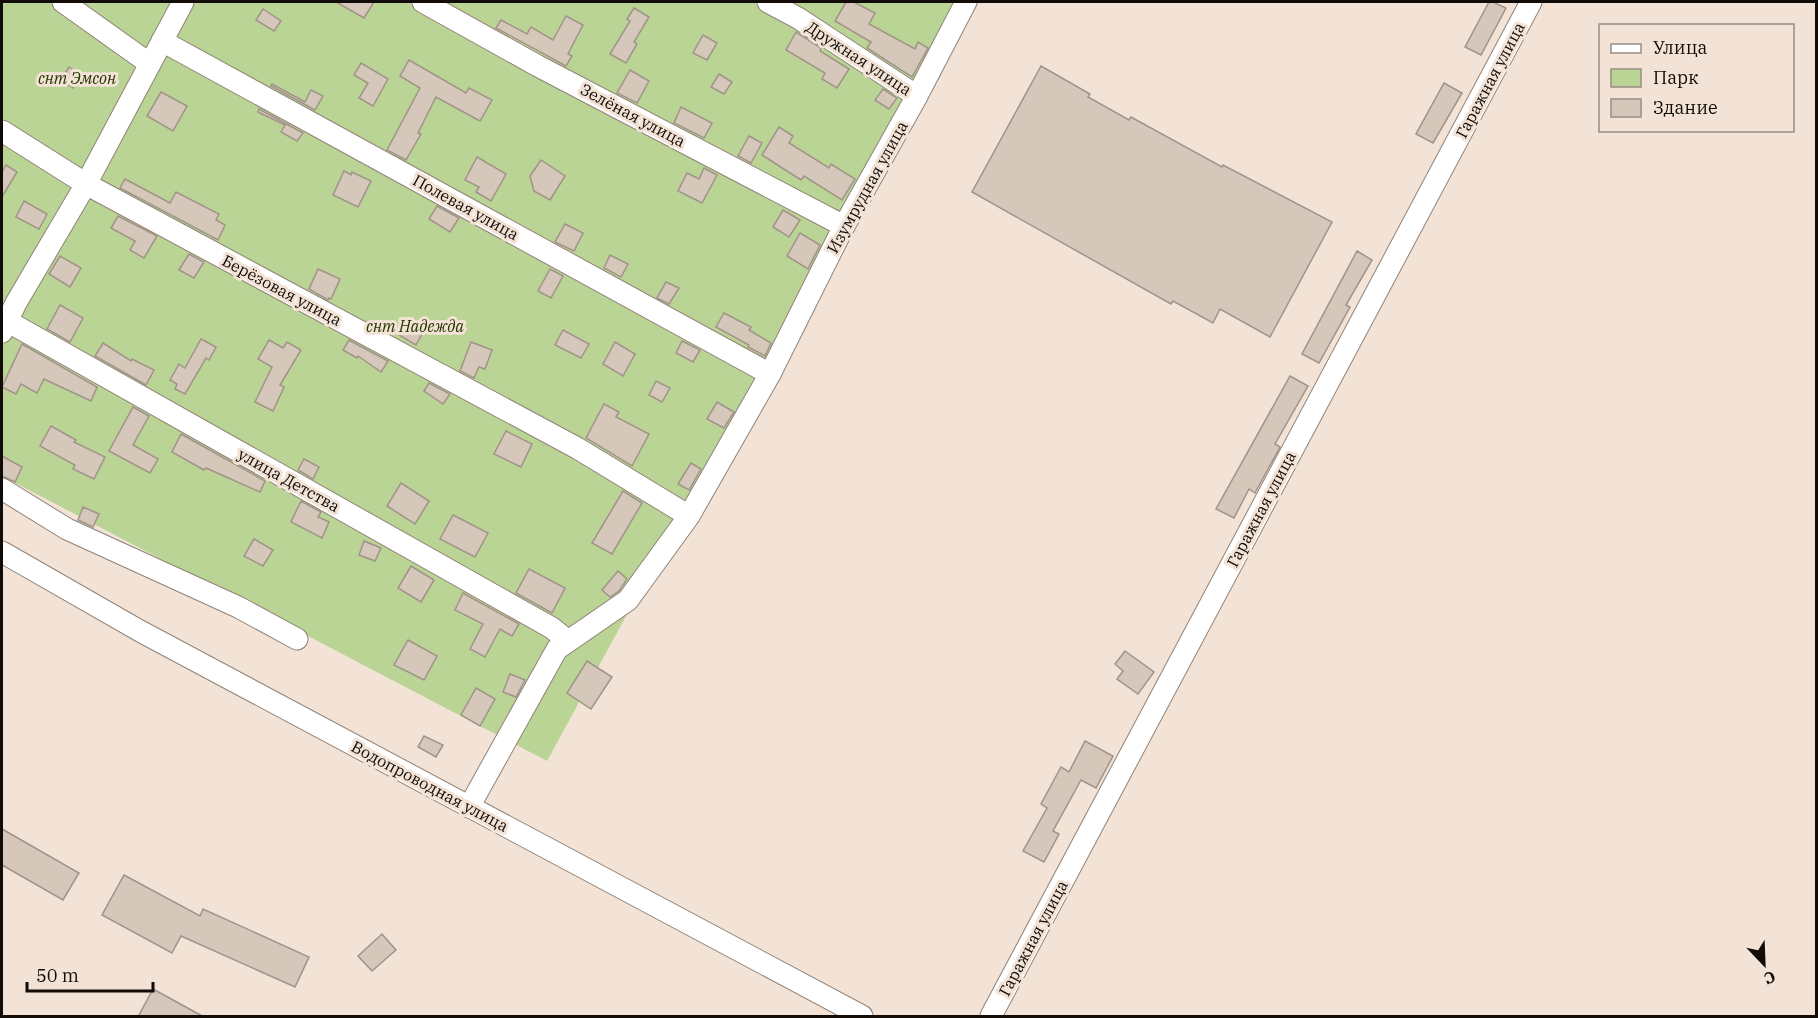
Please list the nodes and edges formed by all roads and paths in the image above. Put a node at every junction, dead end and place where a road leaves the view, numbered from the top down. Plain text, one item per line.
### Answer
1 (63, 2) edge
2 (183, 2) edge
3 (423, 2) edge
4 (768, 2) edge
5 (966, 2) edge
6 (1532, 2) edge
7 (162, 41) junction
8 (150, 64) junction
9 (917, 96) junction
10 (2, 131) edge
11 (86, 184) junction
12 (844, 226) junction
13 (7, 312) edge
14 (770, 374) junction
15 (2, 489) edge
16 (689, 516) junction
17 (2, 552) edge
18 (297, 639) dead end
19 (568, 641) junction
20 (469, 807) junction
21 (862, 1017) edge
22 (991, 1017) edge

1 - 8 street
2 - 7 street
3 - 12 street, Зелёная улица
4 - 9 street, Дружная улица
5 - 9 street, Изумрудная улица
6 - 22 street, Гаражная улица
7 - 8 street
7 - 14 street, Полевая улица
8 - 11 street
9 - 12 street, Изумрудная улица
10 - 11 street, Берёзовая улица
11 - 13 street
11 - 16 street, Берёзовая улица
12 - 14 street, Изумрудная улица
13 - 19 street, улица Детства
14 - 16 street, Изумрудная улица
15 - 18 street
16 - 19 street, Изумрудная улица
17 - 20 street, Водопроводная улица
19 - 20 street, Изумрудная улица
20 - 21 street, Водопроводная улица

